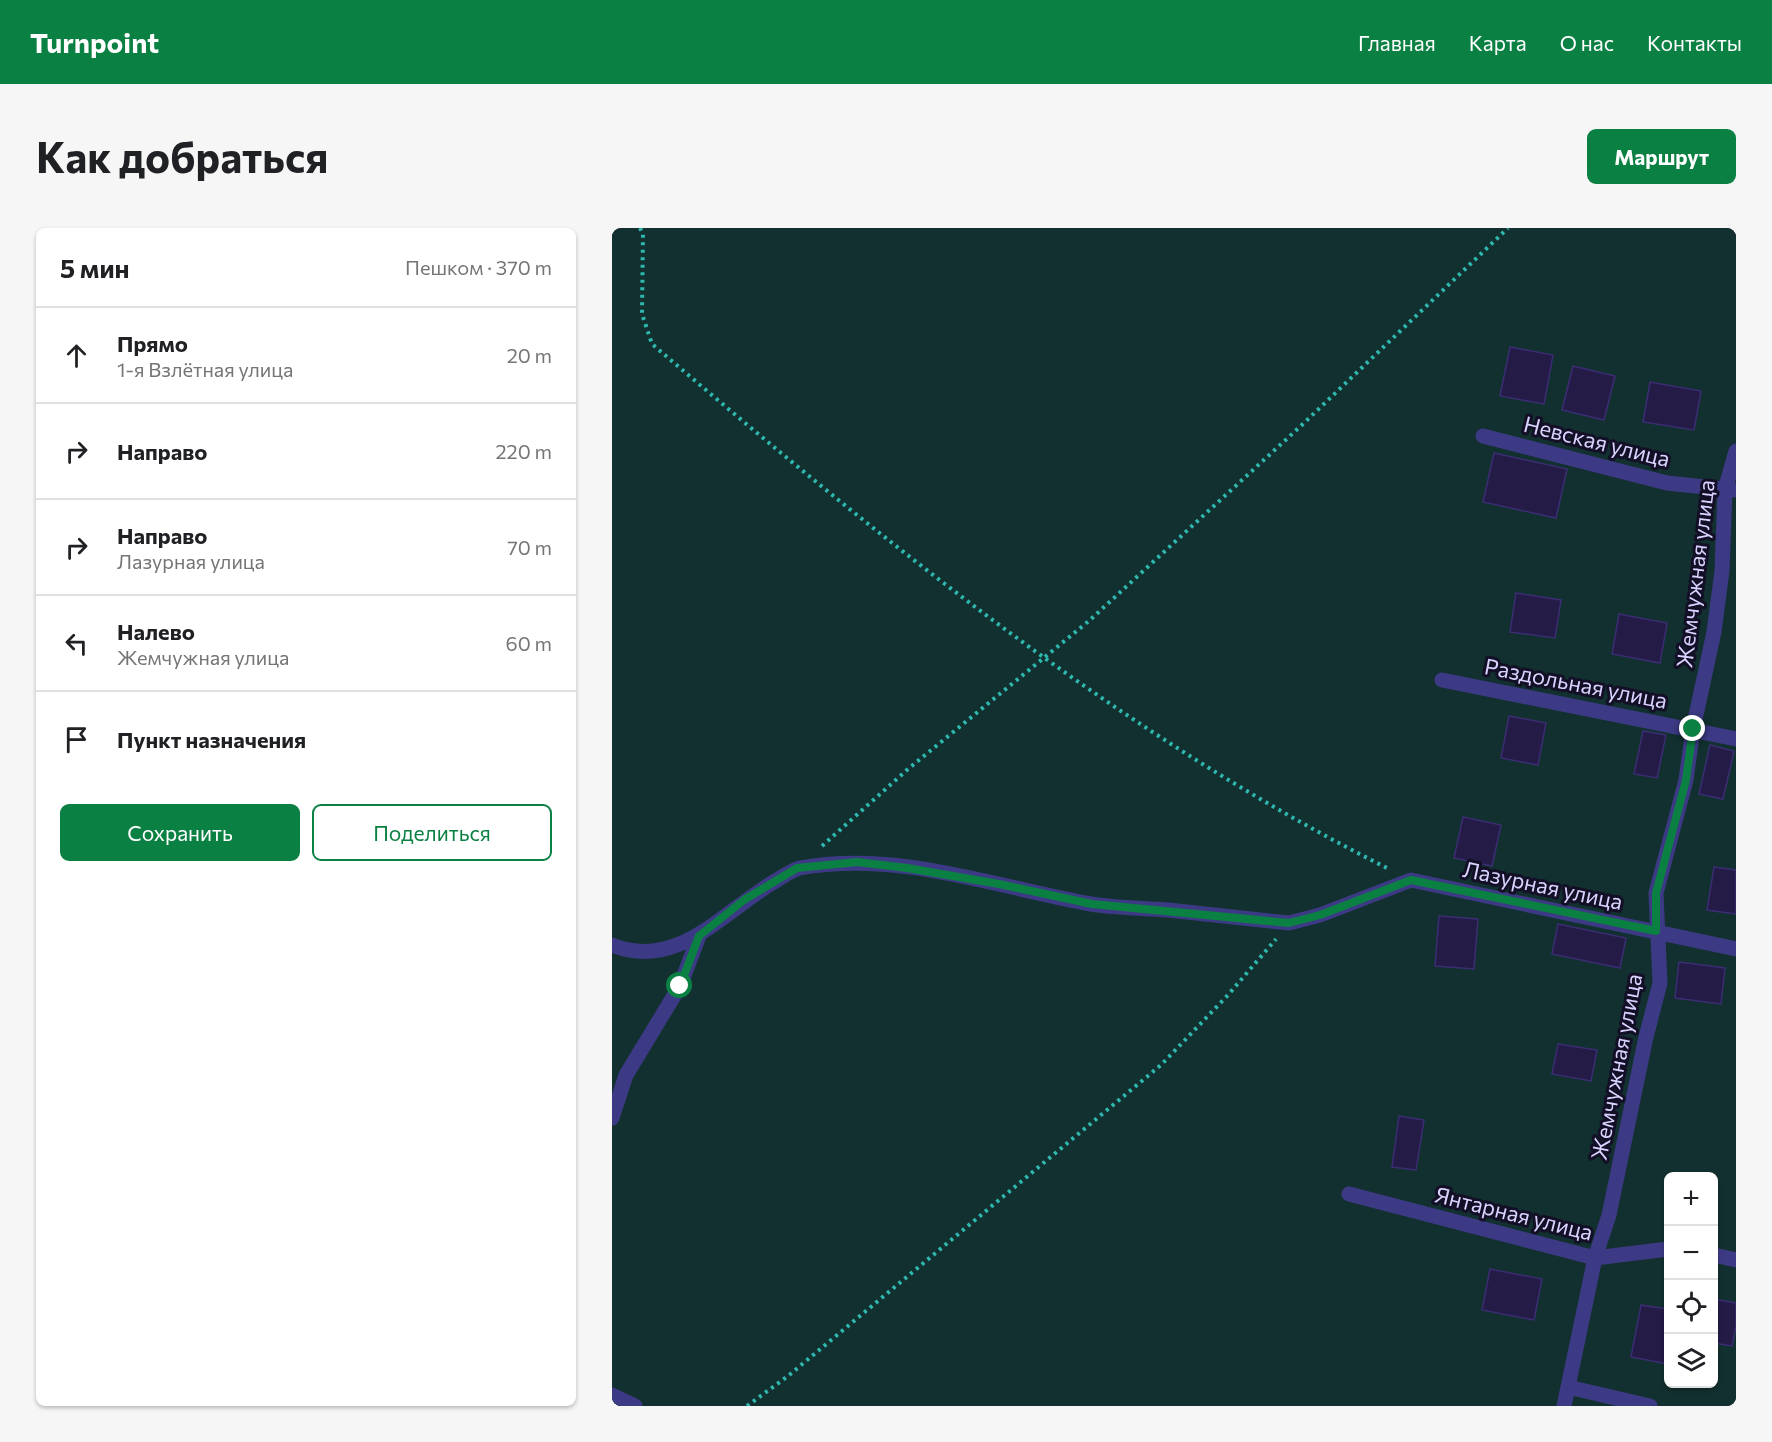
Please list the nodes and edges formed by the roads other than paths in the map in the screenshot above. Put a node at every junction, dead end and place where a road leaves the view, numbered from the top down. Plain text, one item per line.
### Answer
1 (1483, 436) dead end
2 (1736, 451) edge
3 (1731, 490) edge
4 (1442, 680) dead end
5 (1693, 729) junction
6 (1736, 739) edge
7 (1656, 931) junction
8 (699, 936) junction
9 (612, 945) edge
10 (1736, 949) edge
11 (612, 1118) edge
12 (1349, 1194) dead end
13 (1664, 1249) edge
14 (1718, 1256) edge
15 (1594, 1257) junction
16 (1736, 1260) edge
17 (1568, 1388) junction
18 (612, 1395) edge
19 (635, 1406) edge
20 (1564, 1406) edge
21 (1650, 1406) edge

1 - 3 street, Невская улица
2 - 3 street, Жемчужная улица
3 - 5 street, Жемчужная улица
4 - 5 street, Раздольная улица
5 - 6 street, Раздольная улица
5 - 7 street, Жемчужная улица
7 - 8 street, Лазурная улица
7 - 10 street, Лазурная улица
7 - 15 street, Жемчужная улица
8 - 9 street
8 - 11 street
12 - 15 street, Янтарная улица
13 - 15 street, Янтарная улица
14 - 16 street
15 - 17 street, Жемчужная улица
17 - 20 street, Жемчужная улица
17 - 21 street
18 - 19 street

